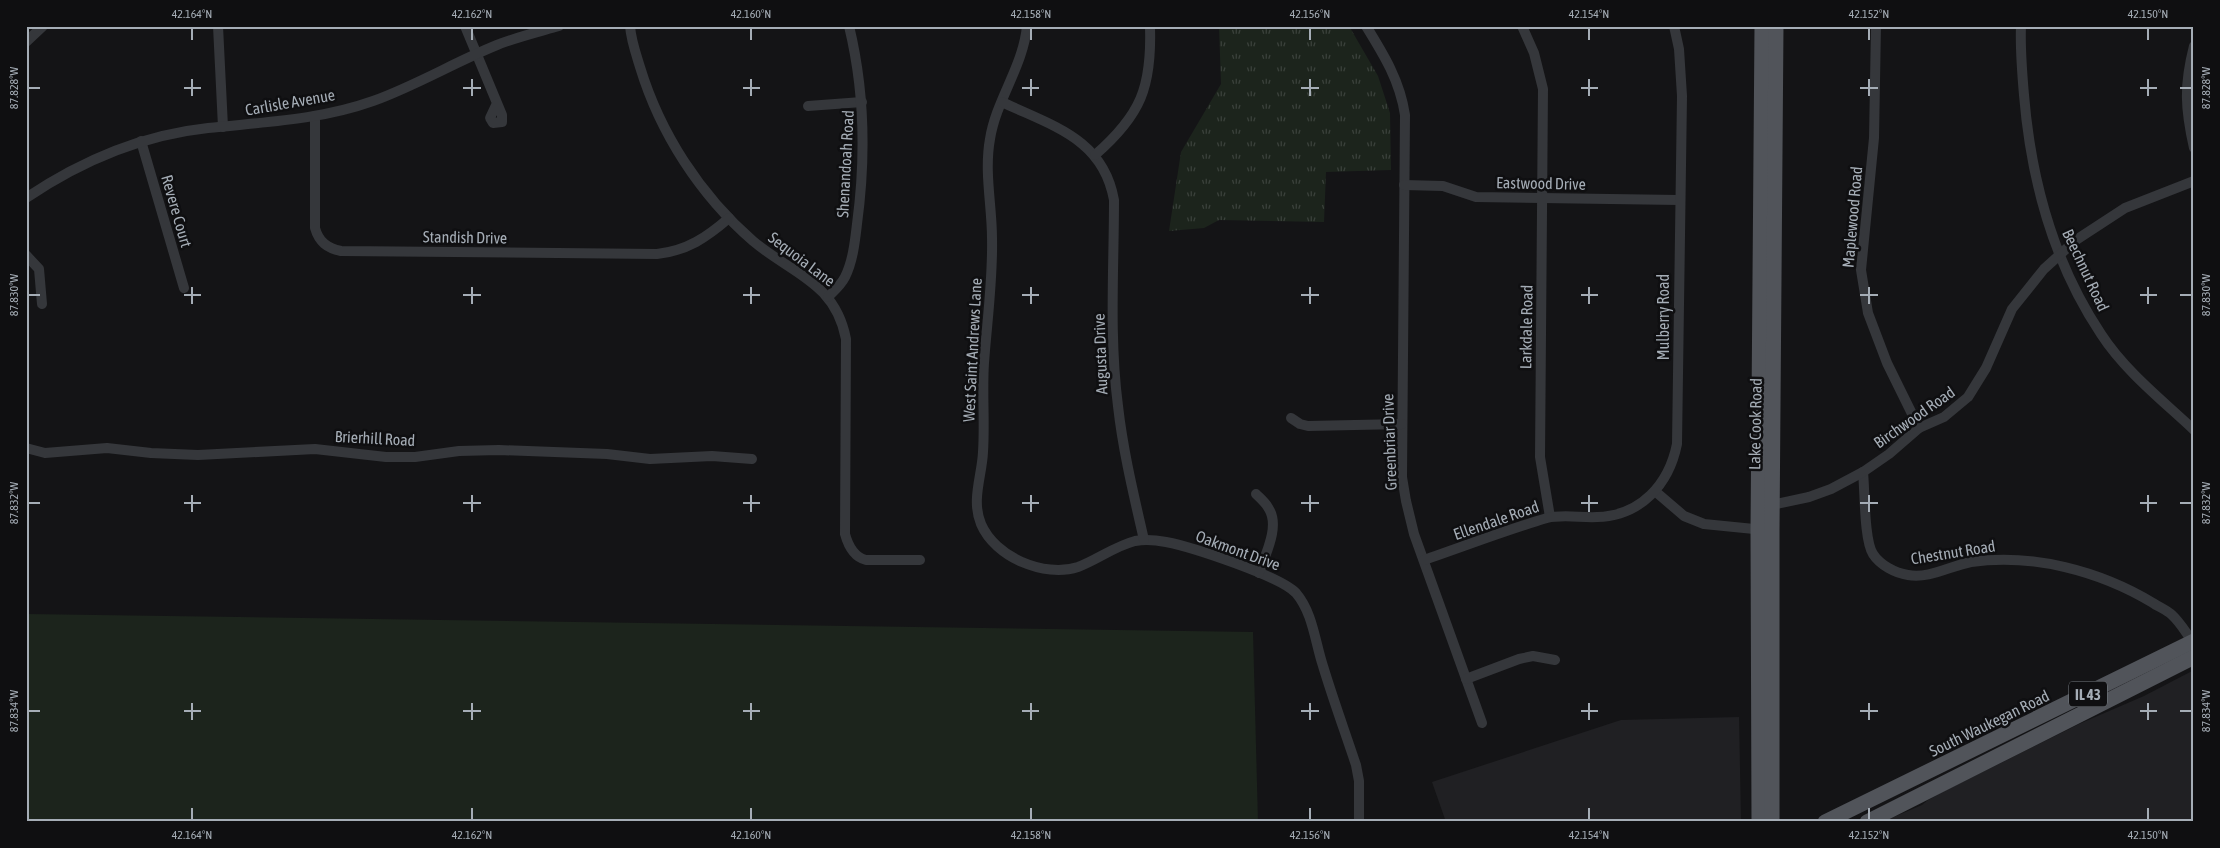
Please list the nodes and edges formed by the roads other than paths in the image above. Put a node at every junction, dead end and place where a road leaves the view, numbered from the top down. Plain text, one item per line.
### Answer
1 (42, 26) edge
2 (218, 26) edge
3 (465, 26) edge
4 (559, 26) edge
5 (630, 26) edge
6 (849, 26) edge
7 (1027, 26) edge
8 (1150, 26) edge
9 (1366, 26) edge
10 (1522, 26) edge
11 (1674, 26) edge
12 (1762, 26) edge
13 (1776, 26) edge
14 (1876, 26) edge
15 (2021, 26) edge
16 (26, 42) edge
17 (2194, 46) edge
18 (476, 54) junction
19 (862, 102) junction
20 (1002, 102) junction
21 (497, 103) dead end
22 (808, 106) dead end
23 (315, 116) junction
24 (223, 127) junction
25 (141, 141) junction
26 (2194, 148) edge
27 (1095, 155) junction
28 (2194, 181) edge
29 (1404, 185) junction
30 (26, 198) edge
31 (1543, 198) junction
32 (1680, 200) junction
33 (729, 218) junction
34 (26, 255) edge
35 (2059, 256) junction
36 (184, 288) dead end
37 (828, 297) junction
38 (42, 304) dead end
39 (1291, 418) dead end
40 (1402, 424) junction
41 (1920, 428) junction
42 (2194, 430) edge
43 (26, 448) edge
44 (752, 459) dead end
45 (1863, 472) junction
46 (1656, 492) junction
47 (1256, 494) dead end
48 (1772, 505) junction
49 (1550, 517) junction
50 (1765, 530) junction
51 (1144, 540) junction
52 (998, 546) joint
53 (920, 560) dead end
54 (1424, 560) junction
55 (1259, 573) junction
56 (2193, 642) edge
57 (2194, 657) edge
58 (1555, 660) dead end
59 (1466, 679) junction
60 (1482, 723) dead end
61 (1359, 822) edge
62 (1758, 822) edge
63 (1772, 822) edge
64 (1825, 822) edge
65 (1867, 822) edge

1 - 16 street
2 - 24 street
3 - 18 street
4 - 18 street, Carlisle Avenue
5 - 33 street, Sequoia Lane
6 - 19 street, Shenandoah Road
7 - 20 street, West Saint Andrews Lane
8 - 27 street
9 - 29 street, Greenbriar Drive
10 - 31 street, Larkdale Road
11 - 32 street, Mulberry Road
12 - 50 main road, Lake Cook Road
13 - 48 main road, Lake Cook Road
14 - 41 street, Maplewood Road
15 - 35 street, Beechnut Road
17 - 26 street
18 - 21 street
18 - 23 street, Carlisle Avenue
19 - 22 street
19 - 37 street, Shenandoah Road
20 - 27 street
20 - 52 street, West Saint Andrews Lane
23 - 24 street, Carlisle Avenue
23 - 33 street, Standish Drive
24 - 25 street, Carlisle Avenue
25 - 30 street, Carlisle Avenue
25 - 36 street, Revere Court
27 - 51 street, Augusta Drive
28 - 35 street, Birchwood Road
29 - 31 street, Eastwood Drive
29 - 40 street, Greenbriar Drive
31 - 32 street, Eastwood Drive
31 - 49 street, Larkdale Road
32 - 46 street, Mulberry Road
33 - 37 street, Sequoia Lane
34 - 38 street
35 - 41 street, Birchwood Road
35 - 42 street, Beechnut Road
37 - 53 street, Sequoia Lane
39 - 40 street
40 - 54 street, Greenbriar Drive
41 - 45 street, Birchwood Road
43 - 44 street, Brierhill Road
45 - 48 street, Birchwood Road
45 - 56 street, Chestnut Road
46 - 49 street, Ellendale Road
46 - 50 street
47 - 55 street
48 - 50 main road, Lake Cook Road
49 - 54 street, Ellendale Road
50 - 62 main road, Lake Cook Road
50 - 63 main road, Lake Cook Road
51 - 52 street, Oakmont Drive
51 - 55 street, Oakmont Drive
54 - 59 street, Greenbriar Drive
55 - 61 street, Oakmont Drive
56 - 64 main road, South Waukegan Road / IL 43
57 - 65 main road, South Waukegan Road / IL 43
58 - 59 street
59 - 60 street, Greenbriar Drive

